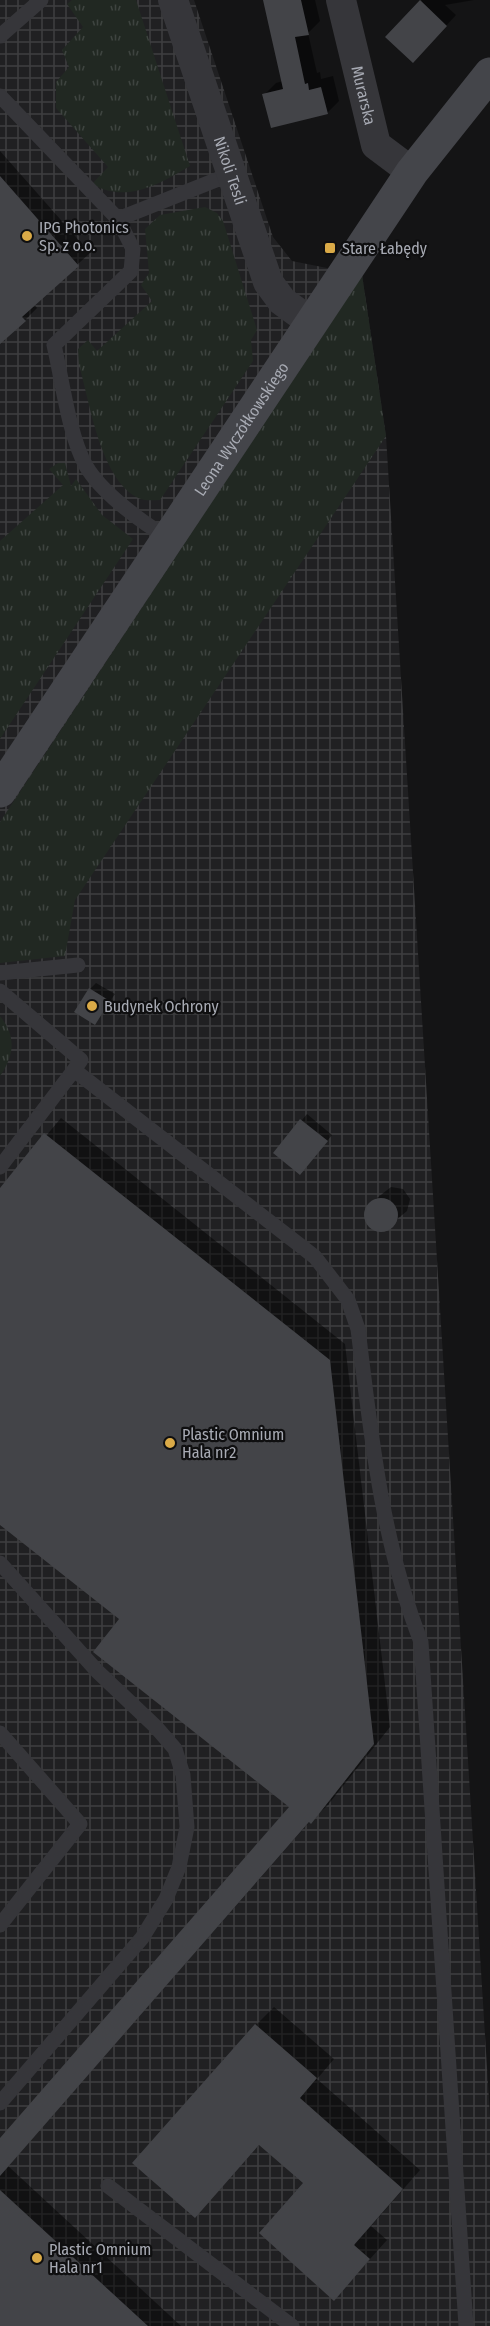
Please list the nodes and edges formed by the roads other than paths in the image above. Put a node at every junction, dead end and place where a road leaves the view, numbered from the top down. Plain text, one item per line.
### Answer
1 (41, 0) edge
2 (173, 0) edge
3 (341, 0) edge
4 (0, 36) edge
5 (490, 74) edge
6 (0, 96) edge
7 (412, 172) junction
8 (231, 174) junction
9 (118, 219) junction
10 (312, 323) junction
11 (169, 538) junction
12 (0, 791) edge
13 (78, 966) dead end
14 (0, 973) edge
15 (0, 991) edge
16 (74, 1070) junction
17 (0, 1167) edge
18 (0, 1563) edge
19 (0, 1733) edge
20 (0, 1925) edge
21 (0, 2103) edge
22 (108, 2186) dead end
23 (292, 2326) edge
24 (466, 2326) edge

1 - 4 lane
2 - 8 street, Nikoli Tesli
3 - 7 street, Murarska
5 - 7 street, Leona Wyczółkowskiego
6 - 9 lane
7 - 10 street, Leona Wyczółkowskiego
8 - 9 lane
8 - 10 street, Nikoli Tesli
9 - 11 lane
10 - 11 street, Leona Wyczółkowskiego
11 - 12 street, Leona Wyczółkowskiego
13 - 14 lane
15 - 16 lane
16 - 17 lane
16 - 24 lane
18 - 21 lane
19 - 20 lane
22 - 23 lane

